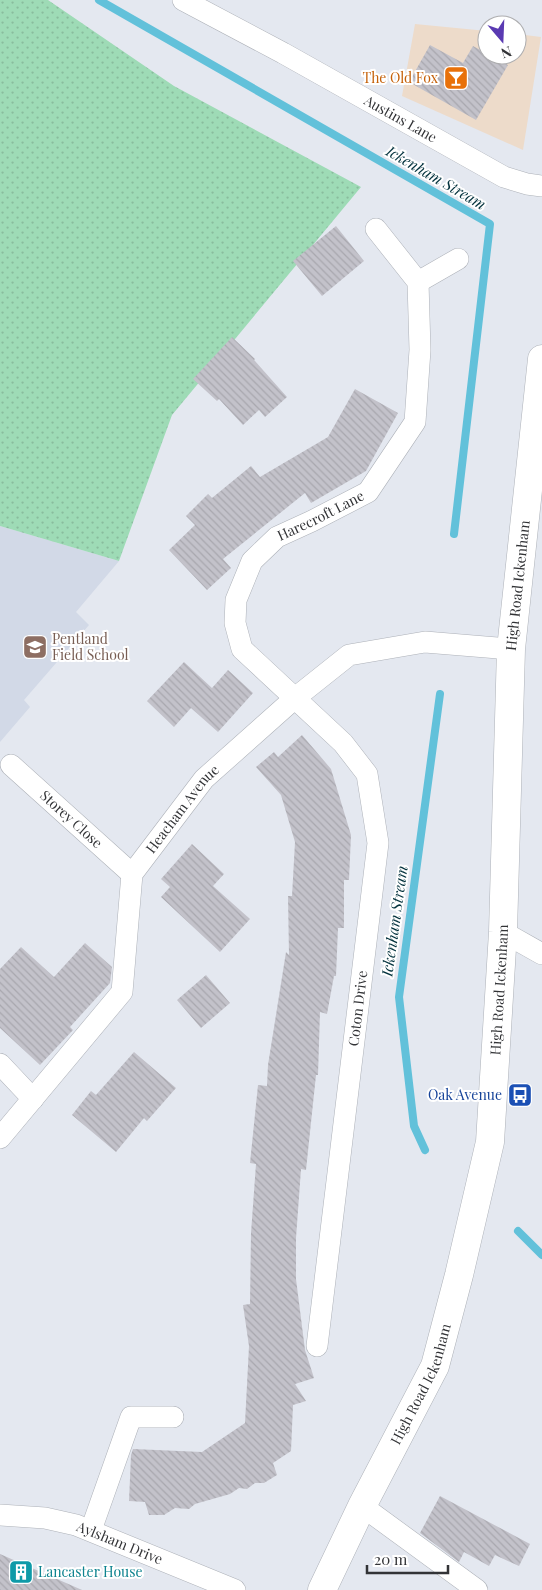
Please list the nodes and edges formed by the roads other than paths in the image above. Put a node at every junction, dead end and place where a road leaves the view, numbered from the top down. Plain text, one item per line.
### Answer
1 (183, 0) edge
2 (542, 186) edge
3 (376, 229) dead end
4 (458, 259) dead end
5 (418, 282) junction
6 (542, 359) edge
7 (537, 449) edge
8 (511, 648) junction
9 (295, 698) junction
10 (10, 765) dead end
11 (132, 874) junction
12 (503, 932) junction
13 (542, 954) edge
14 (0, 1064) edge
15 (33, 1099) junction
16 (0, 1138) edge
17 (317, 1346) dead end
18 (173, 1417) dead end
19 (362, 1506) junction
20 (0, 1515) edge
21 (91, 1530) junction
22 (234, 1590) edge
23 (322, 1590) edge
24 (477, 1590) edge

1 - 2 street, Austins Lane
3 - 5 street
4 - 5 street
5 - 9 street, Harecroft Lane
6 - 7 main road, High Road Ickenham
7 - 8 main road, High Road Ickenham
8 - 9 street, Heacham Avenue
8 - 12 main road, High Road Ickenham
9 - 11 street, Heacham Avenue
9 - 17 street, Coton Drive
10 - 11 street, Storey Close
11 - 15 street
12 - 13 street
12 - 19 main road, High Road Ickenham
14 - 15 street
15 - 16 street
18 - 21 street
19 - 23 main road, High Road Ickenham
19 - 24 street
20 - 21 street, Aylsham Drive
21 - 22 street, Aylsham Drive

